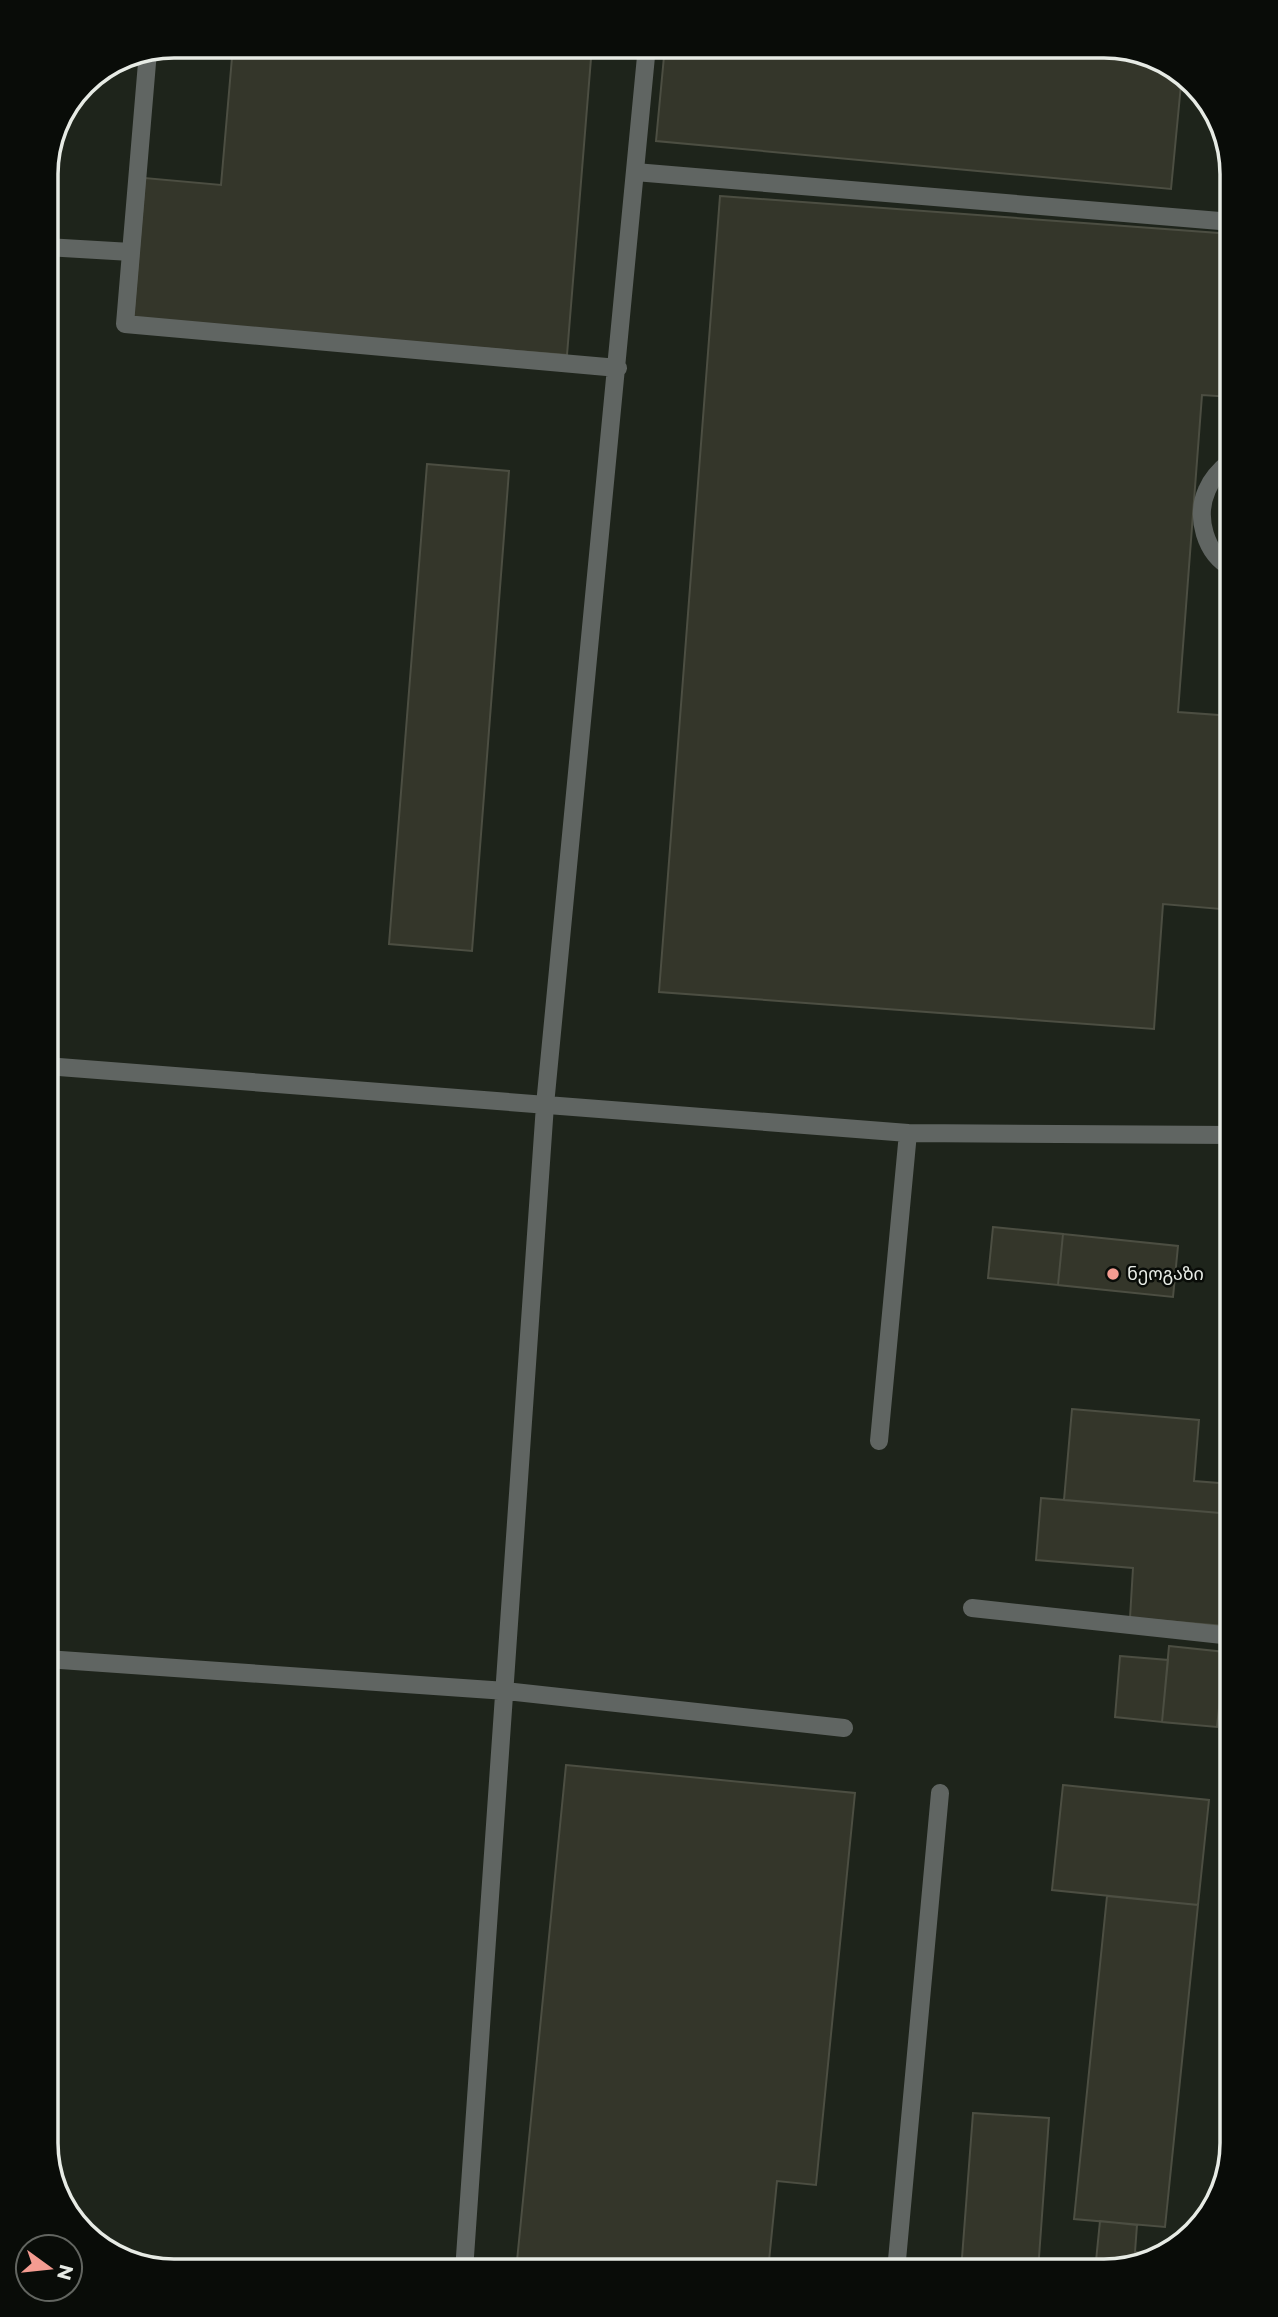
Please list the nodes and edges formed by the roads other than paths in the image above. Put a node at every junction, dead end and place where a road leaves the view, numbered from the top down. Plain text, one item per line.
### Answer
1 (646, 58) edge
2 (147, 61) edge
3 (635, 172) junction
4 (1220, 221) edge
5 (58, 248) edge
6 (131, 252) junction
7 (618, 368) junction
8 (1220, 470) edge
9 (1220, 558) edge
10 (58, 1067) edge
11 (545, 1105) junction
12 (908, 1133) junction
13 (1220, 1135) edge
14 (879, 1441) dead end
15 (972, 1608) dead end
16 (1220, 1635) edge
17 (58, 1660) edge
18 (506, 1691) junction
19 (844, 1728) dead end
20 (940, 1793) dead end
21 (465, 2259) edge
22 (897, 2259) edge

1 - 3 lane
2 - 6 lane
3 - 4 lane
3 - 7 lane
5 - 6 lane
6 - 7 lane
7 - 11 lane
8 - 9 lane
10 - 11 lane
11 - 12 lane
11 - 18 lane
12 - 13 lane
12 - 14 lane
15 - 16 lane
17 - 18 lane
18 - 19 lane
18 - 21 lane
20 - 22 lane

